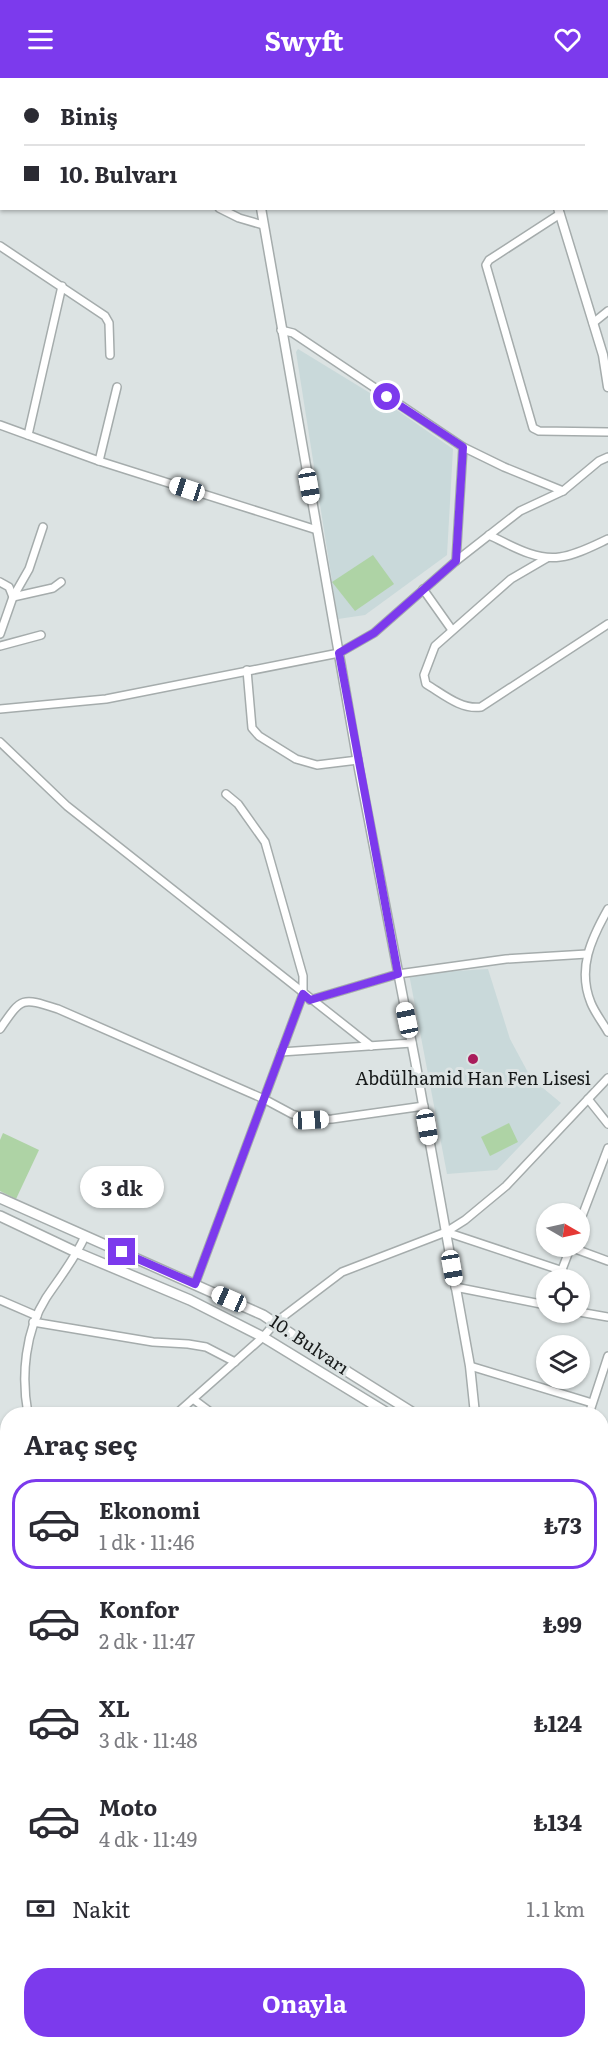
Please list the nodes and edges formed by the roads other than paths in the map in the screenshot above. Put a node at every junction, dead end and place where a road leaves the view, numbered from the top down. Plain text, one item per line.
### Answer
1 (223, 210) edge
2 (261, 210) edge
3 (559, 211) edge
4 (263, 225) junction
5 (0, 246) edge
6 (62, 286) junction
7 (608, 311) edge
8 (593, 323) junction
9 (281, 330) junction
10 (110, 355) dead end
11 (117, 387) dead end
12 (608, 387) edge
13 (0, 424) edge
14 (608, 432) edge
15 (27, 435) junction
16 (463, 447) junction
17 (608, 457) edge
18 (99, 461) junction
19 (563, 491) junction
20 (43, 527) dead end
21 (317, 530) junction
22 (489, 535) junction
23 (608, 539) edge
24 (547, 558) junction
25 (456, 561) junction
26 (0, 582) edge
27 (61, 582) dead end
28 (423, 589) junction
29 (13, 597) junction
30 (0, 608) edge
31 (9, 609) junction
32 (608, 624) edge
33 (452, 630) junction
34 (0, 634) edge
35 (41, 635) dead end
36 (0, 646) edge
37 (339, 653) junction
38 (247, 670) junction
39 (0, 710) edge
40 (0, 742) edge
41 (358, 760) junction
42 (226, 794) dead end
43 (608, 909) edge
44 (587, 954) junction
45 (398, 974) junction
46 (303, 994) junction
47 (310, 1000) junction
48 (0, 1029) edge
49 (608, 1032) edge
50 (412, 1043) junction
51 (371, 1047) junction
52 (281, 1052) junction
53 (608, 1078) edge
54 (264, 1099) junction
55 (588, 1099) junction
56 (424, 1106) junction
57 (608, 1124) edge
58 (608, 1148) edge
59 (600, 1168) junction
60 (608, 1173) edge
61 (0, 1198) edge
62 (587, 1203) edge
63 (0, 1216) edge
64 (446, 1232) junction
65 (85, 1236) junction
66 (78, 1253) junction
67 (590, 1254) edge
68 (608, 1261) edge
69 (557, 1269) edge
70 (195, 1284) junction
71 (455, 1287) junction
72 (0, 1300) edge
73 (536, 1303) edge
74 (590, 1314) edge
75 (608, 1317) edge
76 (35, 1319) junction
77 (276, 1322) junction
78 (263, 1337) junction
79 (608, 1356) edge
80 (235, 1362) junction
81 (470, 1366) junction
82 (193, 1399) junction
83 (592, 1403) junction
84 (27, 1407) edge
85 (184, 1407) edge
86 (204, 1407) edge
87 (378, 1407) edge
88 (404, 1407) edge
89 (474, 1407) edge
90 (591, 1407) edge

1 - 4 street
2 - 4 street
3 - 8 street
3 - 14 street
4 - 9 street
5 - 6 street
6 - 10 street
6 - 15 street
7 - 8 street
8 - 12 street
9 - 16 street
9 - 21 street
11 - 18 street
13 - 15 street
15 - 18 street
16 - 19 street
16 - 25 street
17 - 19 street
18 - 21 street
19 - 22 street
20 - 29 street
21 - 37 street
22 - 24 street
22 - 25 street
23 - 24 street
24 - 33 street
25 - 28 street
26 - 29 street
27 - 29 street
28 - 33 street
28 - 37 street
29 - 31 street
30 - 31 street
31 - 34 street
32 - 33 street
35 - 36 street
37 - 38 street
37 - 41 street
38 - 39 street
38 - 41 street
40 - 46 street
41 - 45 street
42 - 46 street
43 - 44 street
44 - 45 street
44 - 49 street
45 - 47 street
45 - 50 street
46 - 47 street
46 - 52 street
47 - 51 street
48 - 54 street
50 - 51 street
50 - 56 street
51 - 52 street
52 - 54 street
53 - 55 street
54 - 56 street
54 - 70 street
55 - 57 street
55 - 64 street
56 - 64 street
58 - 59 street
59 - 60 street
59 - 62 street
61 - 65 main road, 10. Bulvarı
63 - 66 main road, 10. Bulvarı
64 - 69 street
64 - 71 street
64 - 77 street
65 - 66 street
65 - 70 main road, 10. Bulvarı
66 - 76 street
66 - 78 main road, 10. Bulvarı
67 - 68 street
70 - 77 main road, 10. Bulvarı
71 - 73 street
71 - 81 street
72 - 76 street
74 - 75 street
76 - 80 street
76 - 84 street
77 - 78 street
77 - 88 main road, 10. Bulvarı
78 - 80 street
78 - 87 main road, 10. Bulvarı
79 - 83 street
80 - 82 street
81 - 83 street
81 - 89 street
82 - 85 street
82 - 86 street
83 - 90 street

